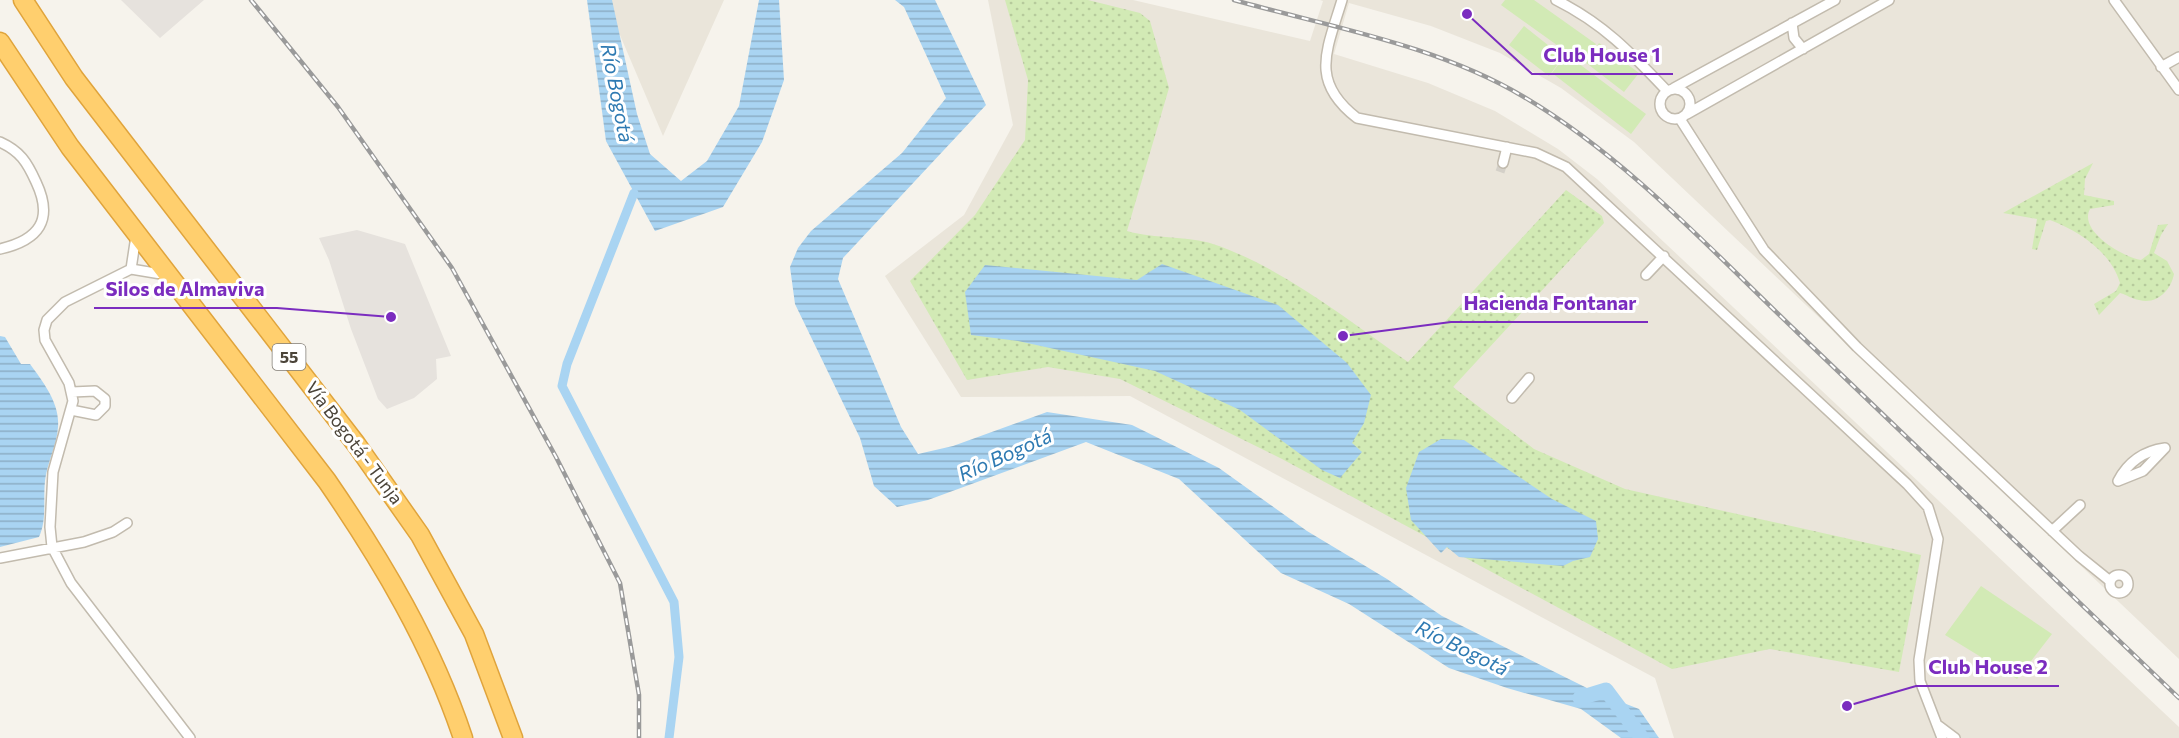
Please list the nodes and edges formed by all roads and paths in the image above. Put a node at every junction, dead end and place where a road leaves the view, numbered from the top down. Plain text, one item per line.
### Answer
1 (23, 0) edge
2 (1342, 0) edge
3 (1556, 0) edge
4 (1834, 0) edge
5 (1889, 0) edge
6 (2114, 0) edge
7 (1792, 23) junction
8 (2, 49) edge
9 (1803, 49) junction
10 (2179, 57) edge
11 (2161, 67) junction
12 (1671, 90) junction
13 (2179, 90) edge
14 (1683, 117) junction
15 (0, 142) edge
16 (1507, 147) junction
17 (1503, 163) tunnel mouth
18 (136, 236) junction
19 (0, 249) edge
20 (1664, 256) junction
21 (131, 269) junction
22 (167, 275) junction
23 (1646, 275) dead end
24 (1529, 378) dead end
25 (72, 392) junction
26 (1512, 398) dead end
27 (71, 410) junction
28 (2165, 448) joint
29 (2080, 505) dead end
30 (127, 523) dead end
31 (2052, 531) junction
32 (52, 547) junction
33 (0, 558) edge
34 (2110, 581) dead end
35 (1939, 726) junction
36 (190, 738) edge
37 (463, 738) edge
38 (513, 738) edge
39 (1942, 738) edge
40 (1955, 738) edge

1 - 38 highway, Vía Bogotá - Tunja / 55
2 - 16 street
3 - 12 street
4 - 7 street
5 - 9 street
6 - 11 street
7 - 9 street
7 - 12 street
8 - 18 highway, 55
9 - 14 street
10 - 11 street
11 - 13 street
12 - 14 street
12 - 14 street
14 - 31 street
15 - 19 street
16 - 17 street
16 - 20 street
18 - 21 street
18 - 22 highway, 55
20 - 23 street
20 - 35 street
21 - 22 street
21 - 25 street
22 - 37 highway, 55
24 - 26 street
25 - 27 street
25 - 27 street
27 - 32 street
28 - 28 street
29 - 31 street
30 - 32 street
31 - 34 street
32 - 33 street
32 - 36 street
35 - 39 street
35 - 40 street

